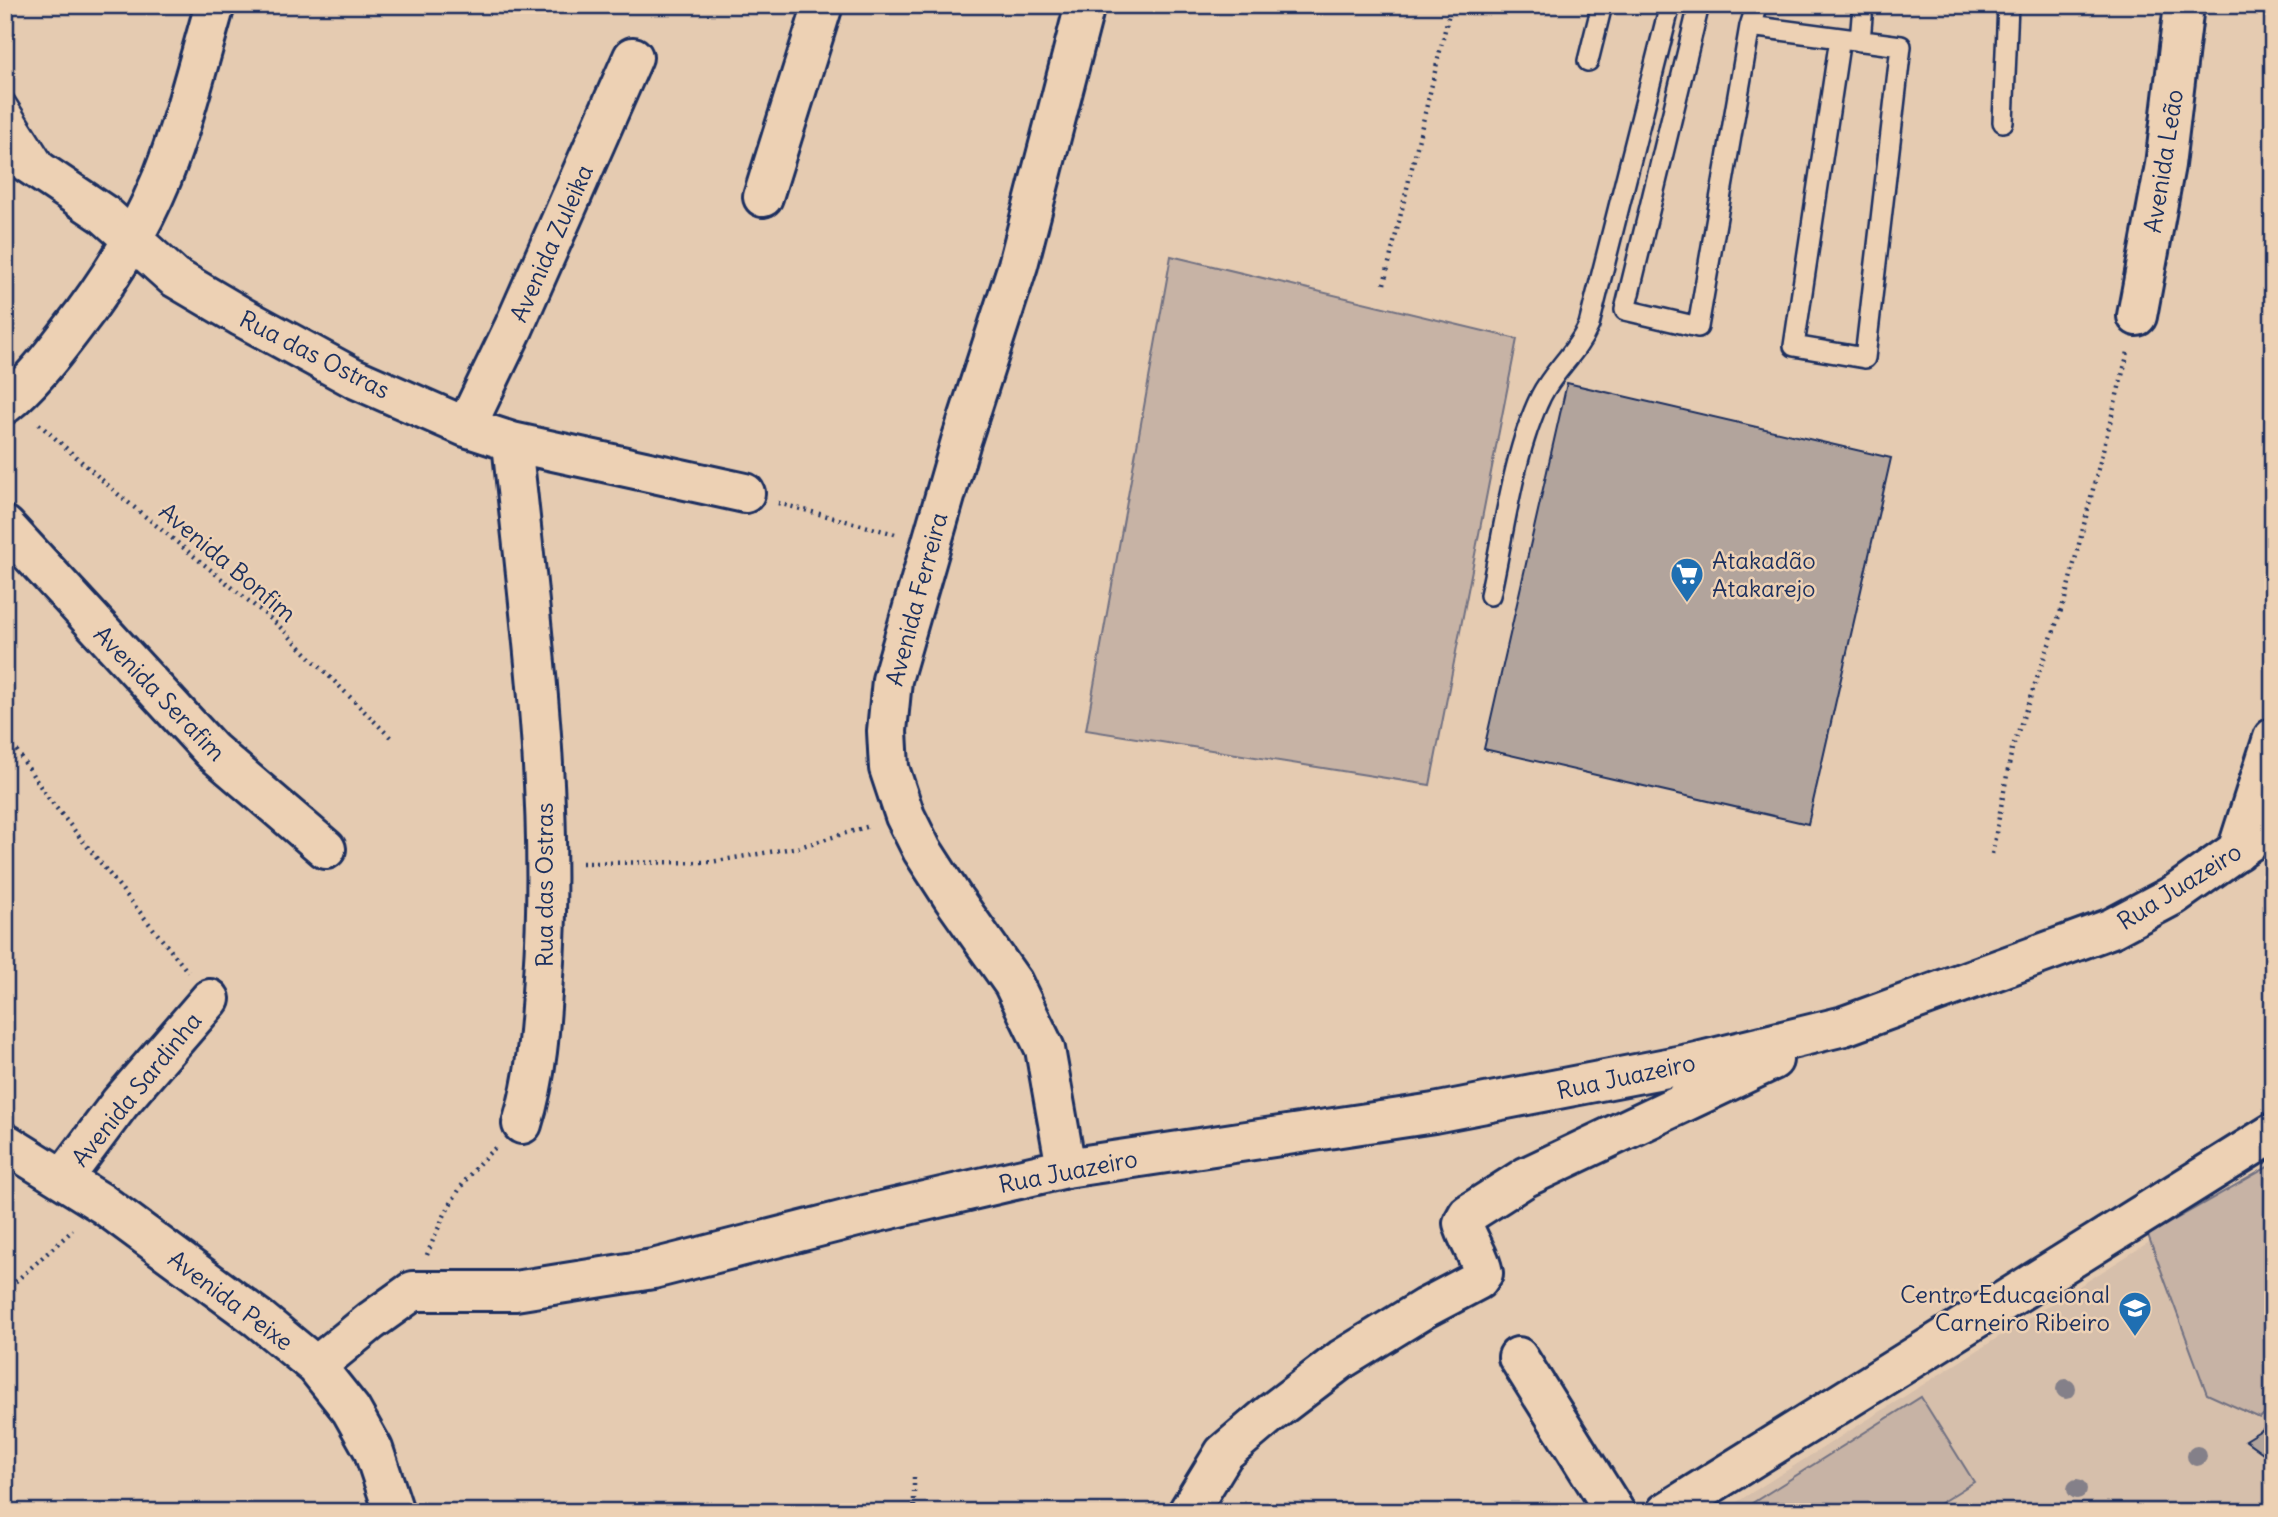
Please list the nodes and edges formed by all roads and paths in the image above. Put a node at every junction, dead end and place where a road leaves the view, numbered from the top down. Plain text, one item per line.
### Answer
1 (215, 5) edge
2 (823, 5) edge
3 (1085, 5) edge
4 (1451, 5) edge
5 (1602, 5) edge
6 (1670, 5) edge
7 (1699, 5) edge
8 (1756, 5) edge
9 (1863, 5) edge
10 (2008, 5) edge
11 (2184, 5) edge
12 (1750, 26) junction
13 (1840, 38) junction
14 (1860, 41) junction
15 (633, 57) dead end
16 (1588, 61) dead end
17 (5, 102) edge
18 (2003, 122) dead end
19 (5, 148) edge
20 (55, 180) junction
21 (763, 197) dead end
22 (133, 240) junction
23 (1384, 284) dead end
24 (2137, 316) joint
25 (20, 412) edge
26 (466, 427) junction
27 (512, 442) junction
28 (745, 493) joint
29 (5, 526) edge
30 (930, 544) junction
31 (1490, 596) dead end
32 (5, 733) edge
33 (2273, 738) edge
34 (393, 740) dead end
35 (905, 816) junction
36 (2273, 825) edge
37 (326, 849) dead end
38 (2237, 852) junction
39 (1992, 854) dead end
40 (546, 864) junction
41 (210, 999) joint
42 (1844, 1026) junction
43 (522, 1124) joint
44 (2273, 1133) edge
45 (5, 1143) edge
46 (1066, 1168) junction
47 (63, 1179) junction
48 (103, 1204) junction
49 (5, 1291) edge
50 (413, 1291) junction
51 (1518, 1357) dead end
52 (317, 1366) junction
53 (914, 1477) dead end
54 (394, 1512) edge
55 (914, 1512) edge
56 (1188, 1512) edge
57 (1615, 1512) edge
58 (1666, 1512) edge

1 - 22 street
2 - 21 street
3 - 30 street, Avenida Ferreira
4 - 23 path
5 - 16 lane
6 - 31 lane
7 - 12 lane
8 - 12 lane
9 - 14 lane
10 - 18 lane
11 - 24 street, Avenida Leão
12 - 13 lane
13 - 14 lane
13 - 14 lane
15 - 26 street, Avenida Zuleika
17 - 20 lane
19 - 20 street, Rua das Ostras
20 - 22 street, Rua das Ostras
22 - 25 street
22 - 26 street, Rua das Ostras
24 - 39 path
25 - 34 path, Avenida Bonfim
26 - 27 street, Rua das Ostras
27 - 28 street, Rua das Ostras
27 - 40 street, Rua das Ostras
28 - 30 path
29 - 37 street, Avenida Serafim
30 - 35 street, Avenida Ferreira
32 - 41 path
33 - 38 street
35 - 40 path
35 - 46 street, Avenida Ferreira
36 - 38 street, Rua Juazeiro
38 - 42 street, Rua Juazeiro
40 - 43 street, Rua das Ostras
41 - 47 street, Avenida Sardinha
42 - 46 street, Rua Juazeiro
42 - 56 street, Rua Juazeiro
43 - 50 path
44 - 58 street
45 - 47 street, Avenida Peixe
46 - 50 street, Rua Juazeiro
47 - 48 street, Avenida Peixe
48 - 49 path
48 - 52 street, Avenida Peixe
50 - 52 street
51 - 57 street
52 - 54 street, Avenida Peixe
53 - 55 path

